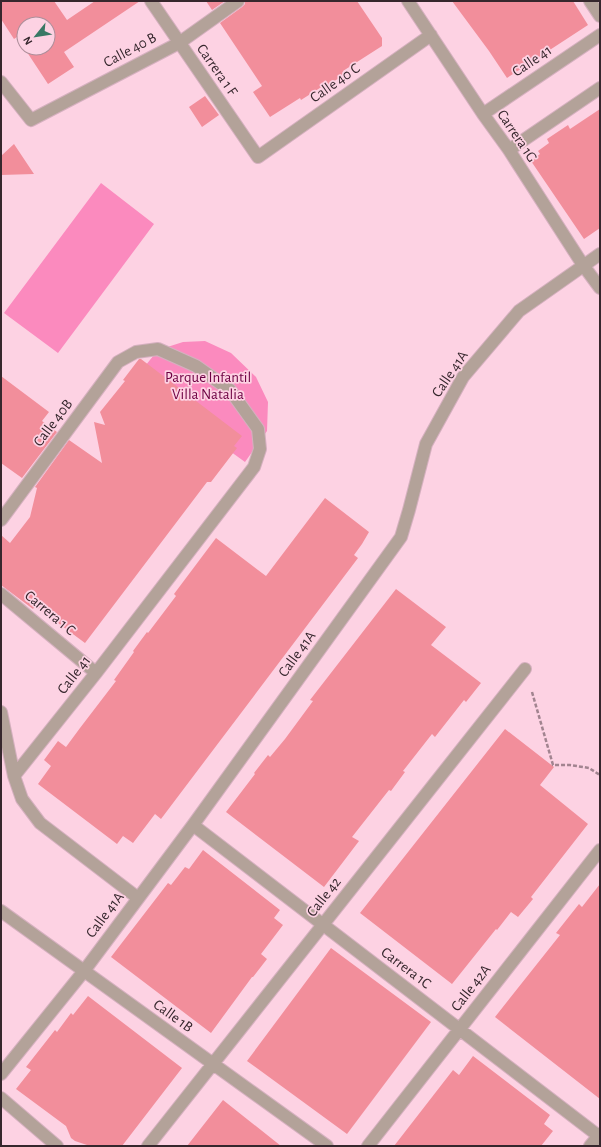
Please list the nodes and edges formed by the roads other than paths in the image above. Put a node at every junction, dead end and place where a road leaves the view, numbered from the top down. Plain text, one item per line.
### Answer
1 (151, 1) edge
2 (238, 1) edge
3 (408, 1) edge
4 (590, 1) edge
5 (600, 16) edge
6 (430, 35) junction
7 (600, 35) edge
8 (179, 43) junction
9 (1, 82) edge
10 (600, 88) edge
11 (483, 114) junction
12 (509, 150) junction
13 (258, 157) joint
14 (600, 254) edge
15 (583, 265) junction
16 (600, 288) edge
17 (136, 352) joint
18 (1, 520) edge
19 (1, 594) edge
20 (525, 669) road end
21 (96, 673) junction
22 (1, 712) edge
23 (14, 776) junction
24 (193, 825) junction
25 (600, 850) edge
26 (138, 898) junction
27 (1, 911) edge
28 (323, 925) junction
29 (84, 971) junction
30 (460, 1029) junction
31 (213, 1064) junction
32 (1, 1074) edge
33 (1, 1098) edge
34 (600, 1136) edge
35 (57, 1146) edge
36 (148, 1146) edge
37 (327, 1146) edge
38 (368, 1146) edge
39 (590, 1146) edge

1 - 8 street, Carrera 1 F
2 - 8 street, Calle 40 B
3 - 6 street, Carrera 1G
4 - 5 street
6 - 11 street, Carrera 1G
6 - 13 street, Calle 40 C
7 - 11 street, Calle 41
8 - 9 street, Calle 40 B
8 - 13 street, Carrera 1 F
10 - 12 street
11 - 12 street, Carrera 1G
12 - 15 street, Carrera 1G
14 - 15 street, Calle 41A
15 - 16 street, Carrera 1G
15 - 24 street, Calle 41A
17 - 18 street, Calle 40B
17 - 21 street, Calle 41
19 - 21 street, Carrera 1 C
20 - 28 street, Calle 42
21 - 23 street, Calle 41
22 - 23 street
23 - 26 street
24 - 26 street, Calle 41A
24 - 28 street, Carrera 1C
25 - 30 street, Calle 42A
26 - 29 street, Calle 41A
27 - 29 street, Calle 1B
28 - 30 street, Carrera 1C
28 - 31 street, Calle 42
29 - 31 street, Calle 1B
29 - 32 street, Calle 41A
30 - 34 street, Carrera 1C
30 - 38 street, Calle 42A
31 - 36 street, Calle 42
31 - 37 street, Calle 1B
33 - 35 street
34 - 39 street

